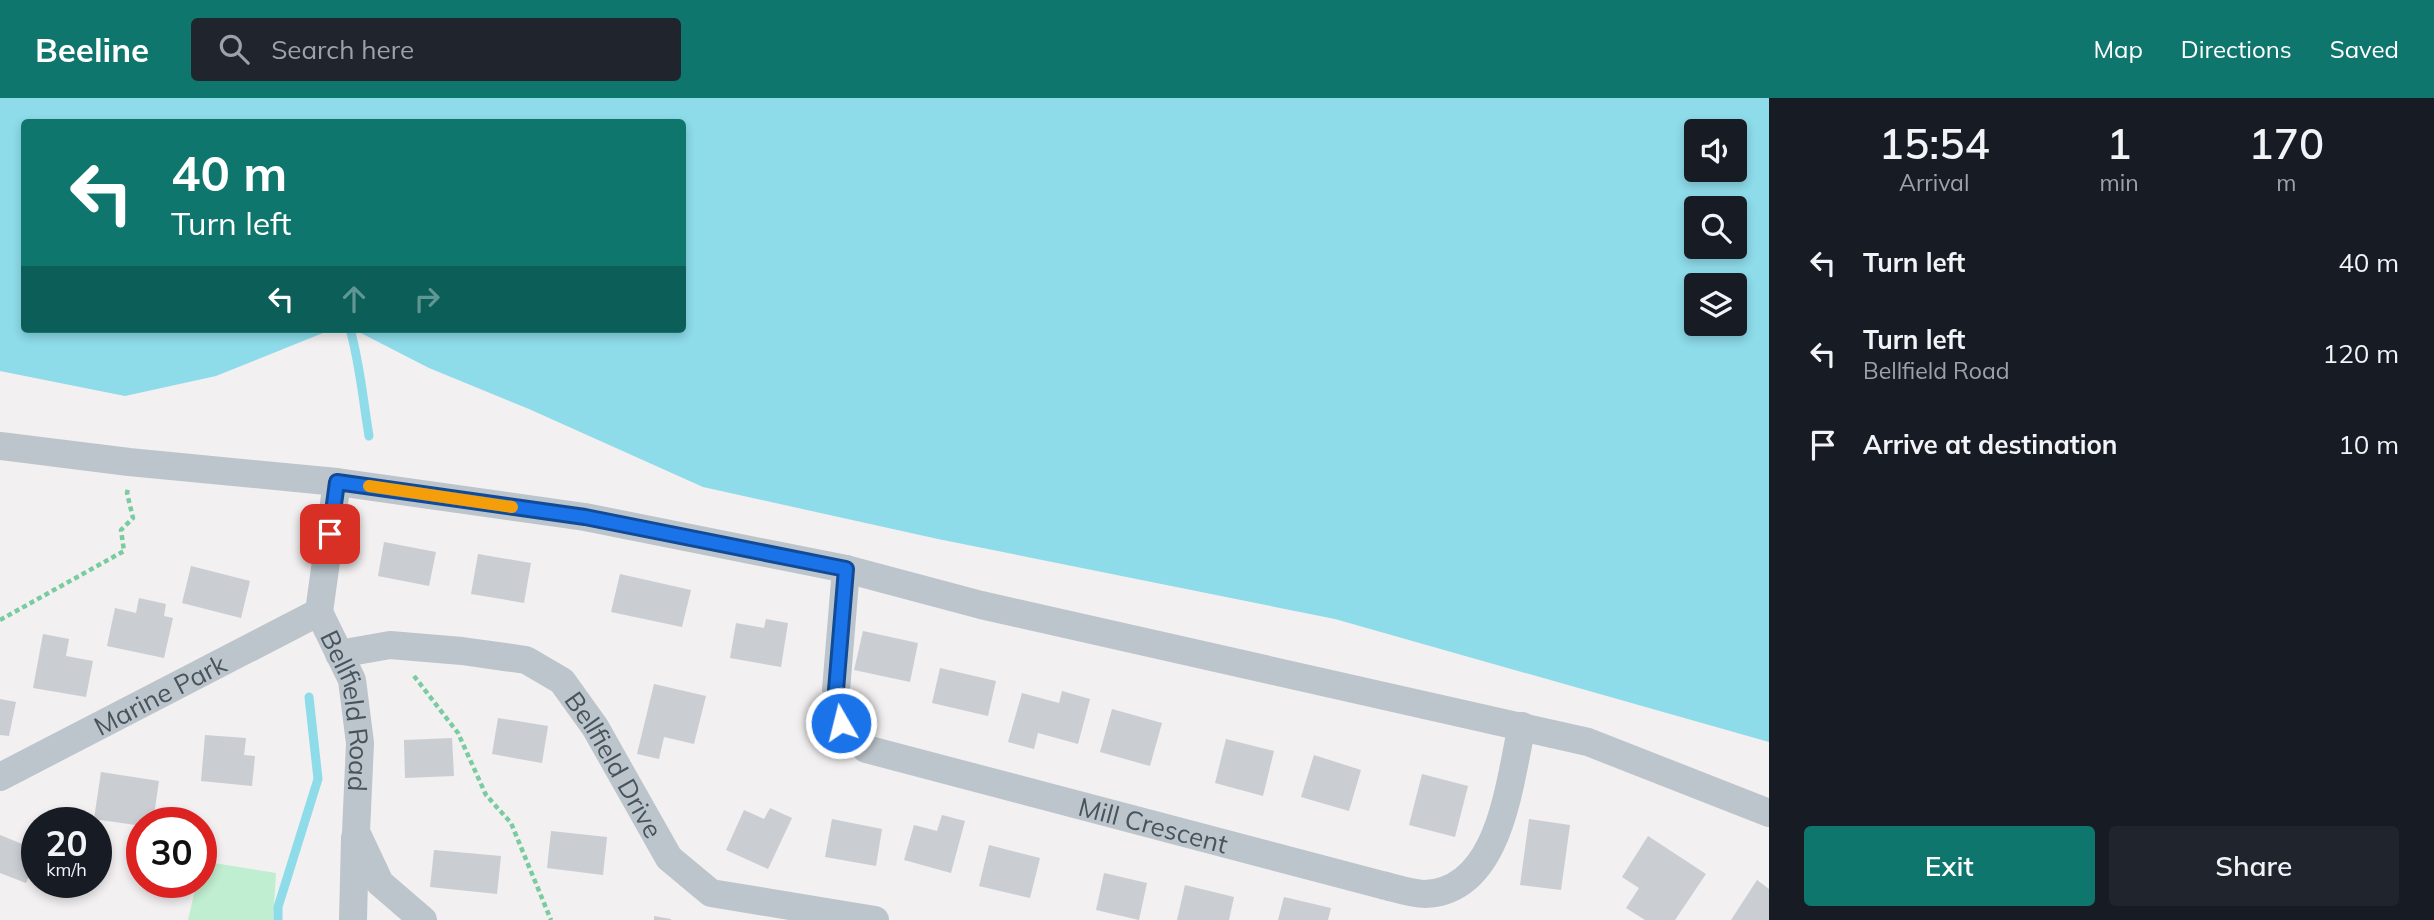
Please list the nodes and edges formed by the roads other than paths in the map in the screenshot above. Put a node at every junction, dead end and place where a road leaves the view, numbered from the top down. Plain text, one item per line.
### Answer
1 (0, 446) edge
2 (337, 482) junction
3 (846, 569) junction
4 (319, 612) junction
5 (339, 654) junction
6 (1522, 726) junction
7 (0, 777) edge
8 (1769, 813) edge
9 (356, 832) junction
10 (353, 920) edge
11 (422, 920) edge
12 (875, 920) edge

1 - 2 street
2 - 3 street
2 - 4 street, Bellfield Road
3 - 6 street
3 - 6 street, Mill Crescent
4 - 5 street, Bellfield Road
4 - 7 street, Marine Park
5 - 9 street, Bellfield Road
5 - 12 street, Bellfield Drive
6 - 8 street
9 - 10 street
9 - 11 street, Bellfield Road

